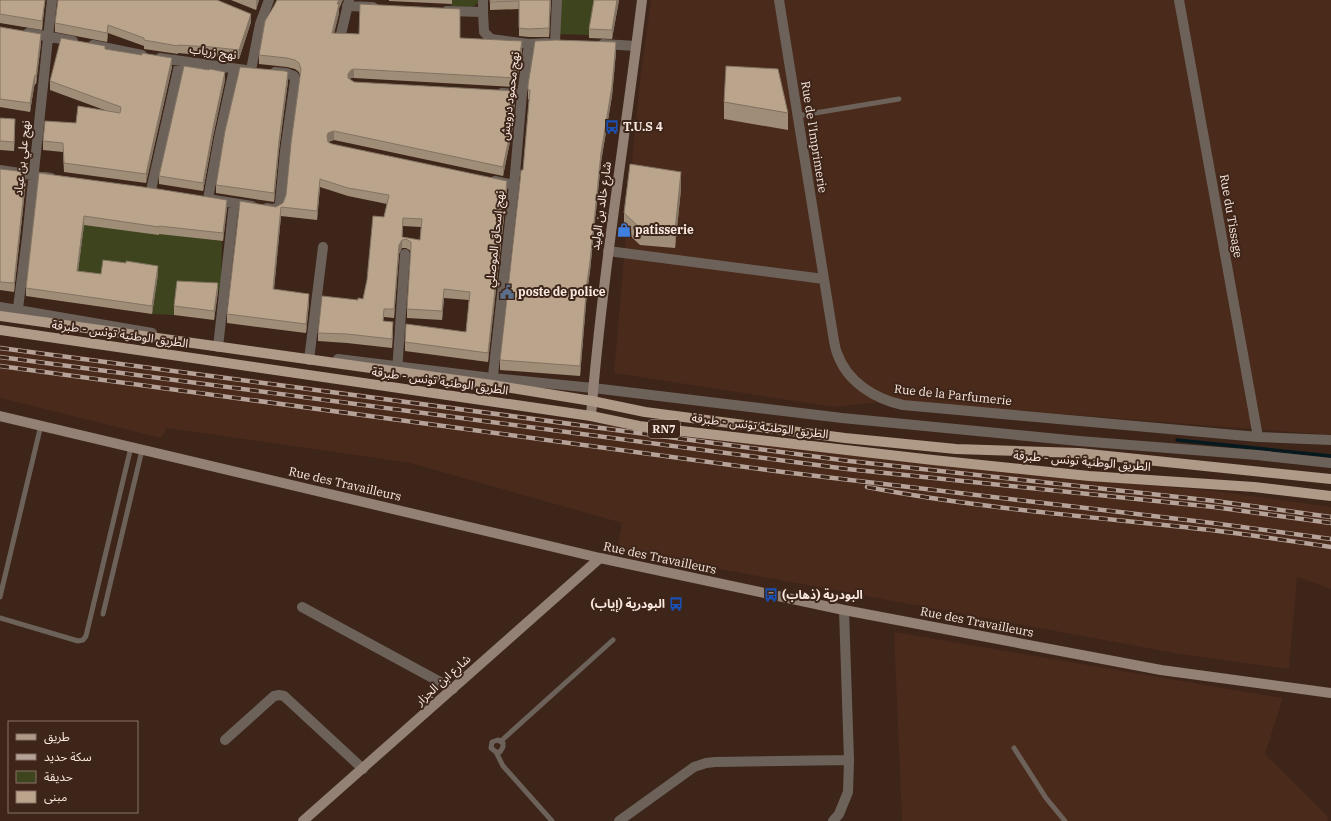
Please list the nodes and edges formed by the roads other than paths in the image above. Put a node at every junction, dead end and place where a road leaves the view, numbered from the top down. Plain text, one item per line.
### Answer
1 (52, 0) edge
2 (269, 0) edge
3 (483, 0) edge
4 (557, 0) edge
5 (642, 0) edge
6 (779, 0) edge
7 (1179, 0) edge
8 (348, 3) edge
9 (379, 7) edge
10 (435, 10) edge
11 (483, 12) junction
12 (21, 32) edge
13 (341, 34) edge
14 (49, 36) junction
15 (529, 44) junction
16 (592, 44) edge
17 (636, 46) junction
18 (180, 61) junction
19 (234, 69) junction
20 (251, 70) junction
21 (490, 92) edge
22 (522, 94) junction
23 (899, 99) dead end
24 (797, 116) junction
25 (0, 170) edge
26 (33, 175) junction
27 (64, 179) edge
28 (483, 179) edge
29 (514, 185) junction
30 (152, 190) edge
31 (234, 203) junction
32 (323, 247) dead end
33 (608, 251) junction
34 (405, 254) dead end
35 (824, 279) junction
36 (0, 307) edge
37 (18, 314) junction
38 (0, 316) edge
39 (0, 330) edge
40 (219, 346) junction
41 (309, 358) junction
42 (397, 369) junction
43 (492, 382) junction
44 (593, 388) junction
45 (592, 401) junction
46 (0, 416) edge
47 (591, 416) junction
48 (41, 425) junction
49 (1258, 437) junction
50 (1331, 440) edge
51 (131, 447) junction
52 (142, 450) junction
53 (1331, 463) edge
54 (1331, 479) edge
55 (1331, 496) edge
56 (600, 558) junction
57 (0, 596) edge
58 (302, 607) dead end
59 (844, 610) junction
60 (103, 614) dead end
61 (0, 618) edge
62 (613, 640) dead end
63 (453, 689) junction
64 (1328, 691) edge
65 (225, 740) dead end
66 (501, 741) junction
67 (1014, 748) dead end
68 (496, 752) junction
69 (849, 760) junction
70 (363, 769) junction
71 (304, 821) edge
72 (552, 821) edge
73 (619, 821) edge
74 (833, 821) edge
75 (1065, 821) edge

1 - 14 street, نهج علي بن عياد
2 - 20 street
3 - 11 street
4 - 15 street, نهج محمود درويش
5 - 17 street, شارع خالد بن الوليد
6 - 24 street, Rue de l'Imprimerie
7 - 49 street, Rue du Tissage
8 - 9 street
8 - 13 street
10 - 11 street
11 - 15 street
12 - 14 street, نهج زرياب
14 - 18 street, نهج زرياب
14 - 26 street, نهج علي بن عياد
15 - 22 street, نهج محمود درويش
16 - 17 street
17 - 33 street, شارع خالد بن الوليد
18 - 19 street, نهج زرياب
18 - 30 street
19 - 20 street, نهج زرياب
19 - 31 street
20 - 31 street, نهج زرياب
21 - 22 street
22 - 29 street, نهج محمود درويش
23 - 24 lane
24 - 35 street, Rue de l'Imprimerie
25 - 26 street
26 - 27 street
26 - 37 street, نهج علي بن عياد
28 - 29 street, نهج إسحاق الموصلي
29 - 43 street, نهج إسحاق الموصلي
31 - 40 street
32 - 41 street
33 - 35 street
33 - 44 street, شارع خالد بن الوليد
34 - 42 street
35 - 49 street, Rue de la Parfumerie
36 - 37 street
37 - 38 main road, الطريق الوطنية تونس - طبرقة / RN7
37 - 40 main road, الطريق الوطنية تونس - طبرقة / RN7
39 - 47 main road, الطريق الوطنية تونس - طبرقة / RN7
40 - 41 main road, الطريق الوطنية تونس - طبرقة / RN7
41 - 42 main road, الطريق الوطنية تونس - طبرقة / RN7
42 - 43 main road, الطريق الوطنية تونس - طبرقة / RN7
43 - 44 street
43 - 45 main road, الطريق الوطنية تونس - طبرقة / RN7
44 - 45 street, شارع خالد بن الوليد
44 - 53 street
45 - 47 street, شارع خالد بن الوليد
45 - 54 main road, الطريق الوطنية تونس - طبرقة / RN7
46 - 48 street, Rue des Travailleurs
47 - 55 main road, الطريق الوطنية تونس - طبرقة / RN7
48 - 51 street, Rue des Travailleurs
48 - 57 lane
49 - 50 street, Rue de la Parfumerie
51 - 52 street, Rue des Travailleurs
51 - 61 lane
52 - 56 street, Rue des Travailleurs
52 - 60 lane
56 - 59 street, Rue des Travailleurs
56 - 63 street, شارع ابن الجزار
58 - 63 street
59 - 64 street, Rue des Travailleurs
59 - 69 street
62 - 66 lane
63 - 70 street, شارع ابن الجزار
65 - 70 street
66 - 68 lane
66 - 68 lane
67 - 75 lane
68 - 72 lane
69 - 73 street
69 - 74 street
70 - 71 street, شارع ابن الجزار

